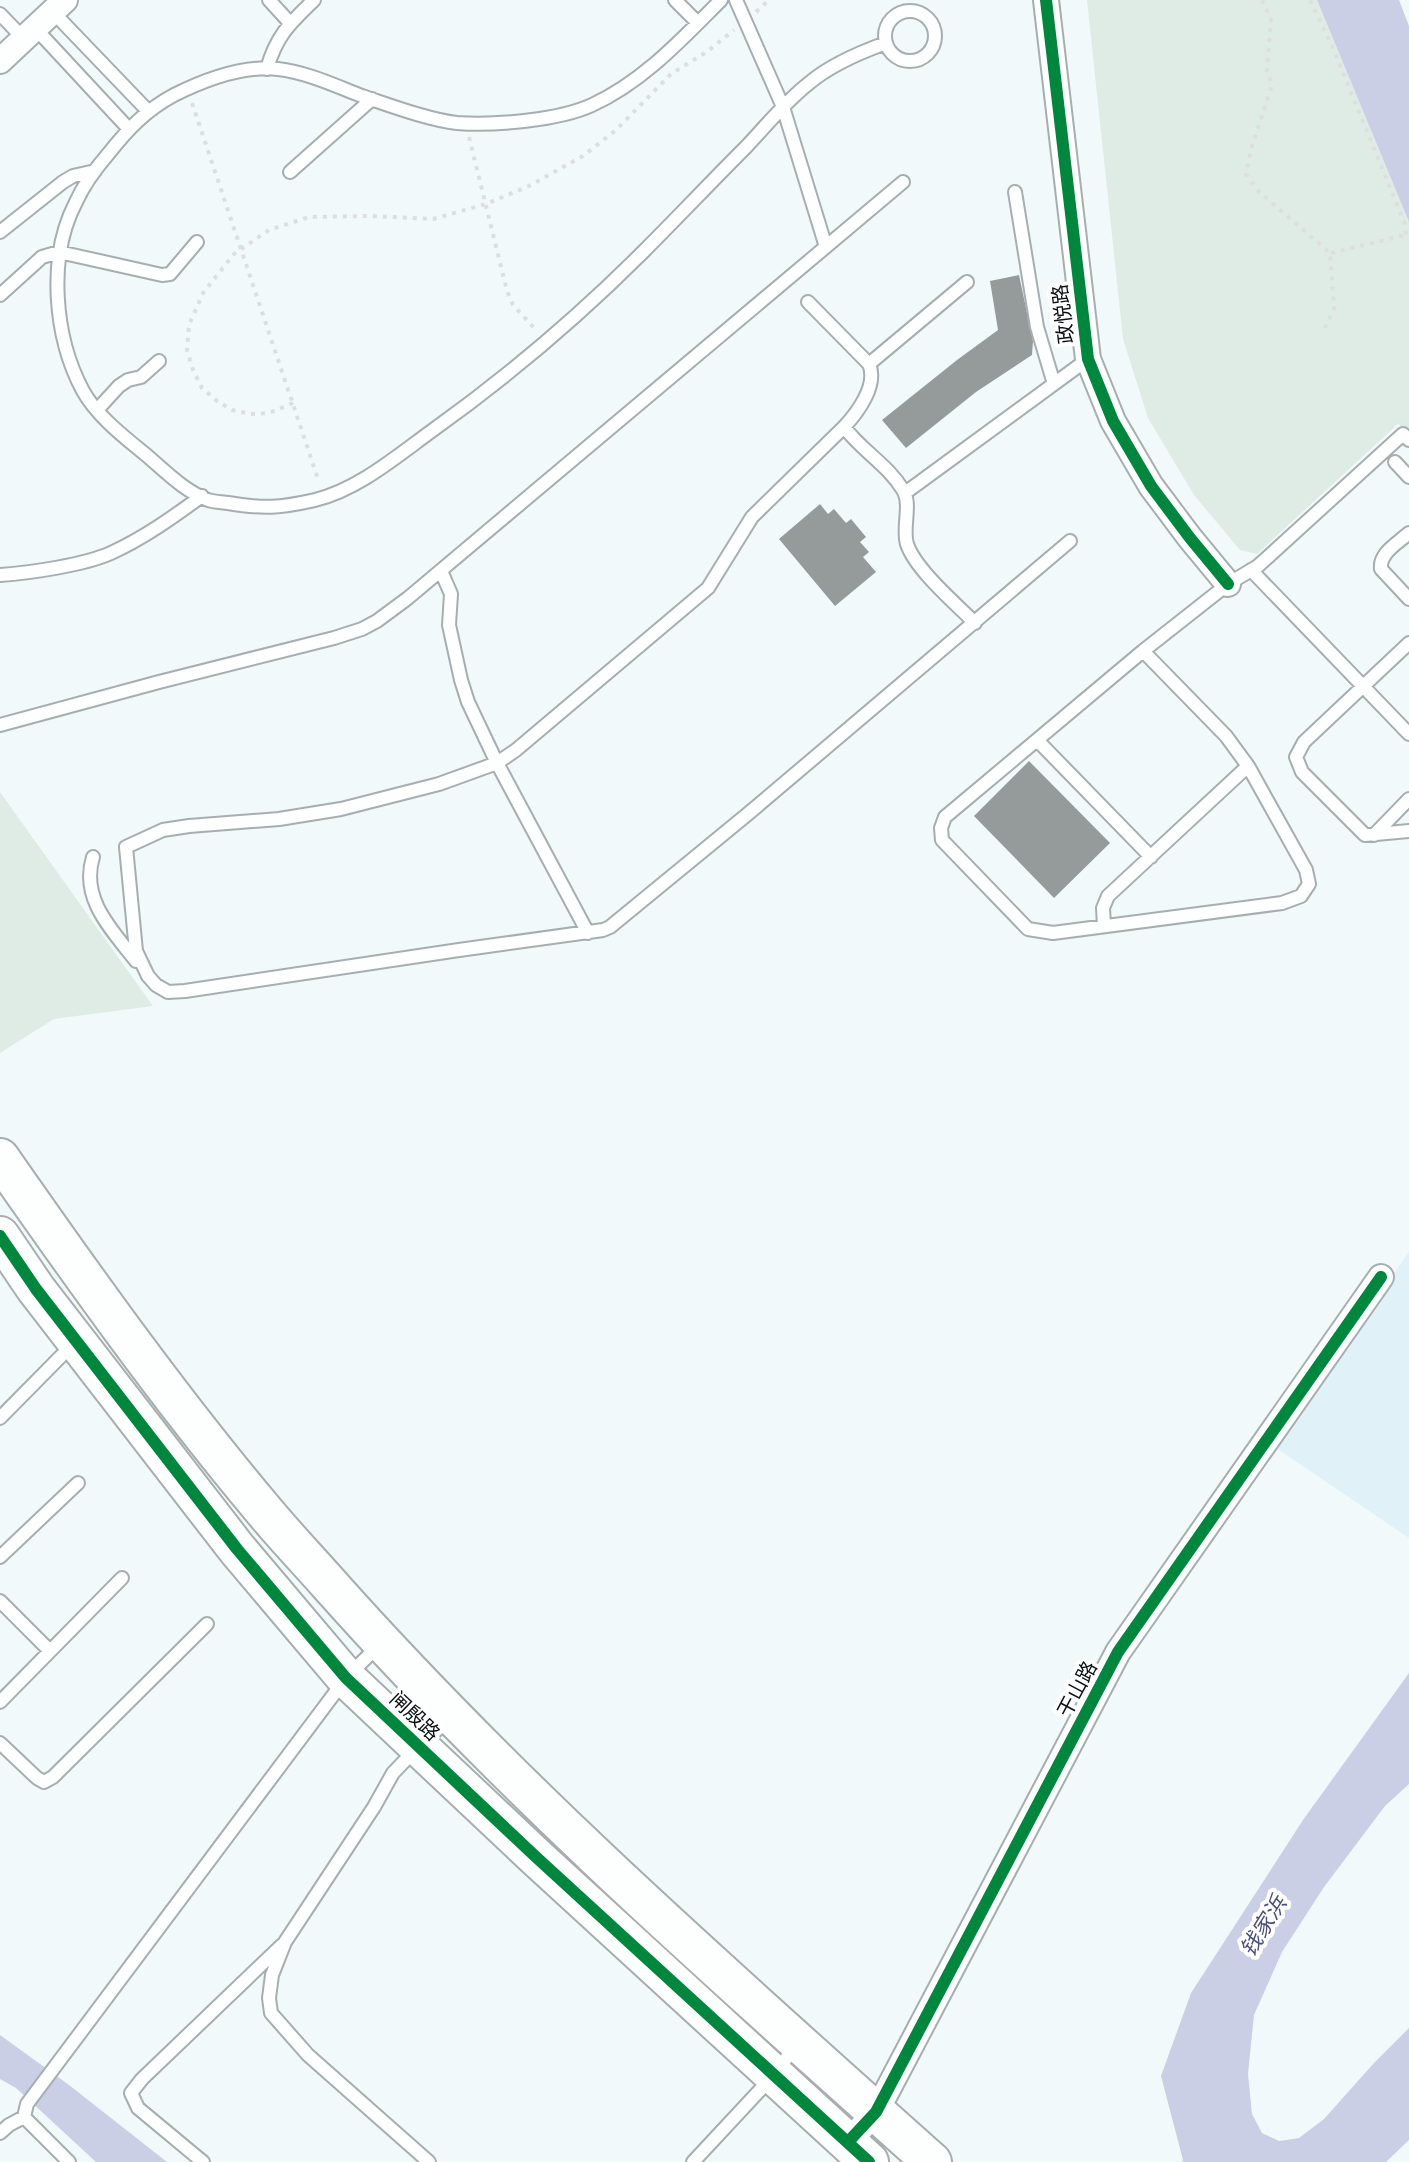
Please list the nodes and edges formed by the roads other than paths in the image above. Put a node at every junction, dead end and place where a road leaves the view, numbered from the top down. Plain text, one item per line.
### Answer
1 (269, 0) edge
2 (314, 0) edge
3 (675, 0) edge
4 (721, 0) edge
5 (736, 0) edge
6 (1046, 0) edge
7 (0, 14) edge
8 (44, 20) edge
9 (290, 23) junction
10 (698, 23) junction
11 (886, 43) junction
12 (0, 61) edge
13 (267, 69) junction
14 (372, 99) junction
15 (783, 107) junction
16 (148, 111) junction
17 (128, 128) junction
18 (95, 171) junction
19 (290, 172) dead end
20 (903, 182) dead end
21 (1015, 192) dead end
22 (0, 232) edge
23 (197, 242) dead end
24 (826, 247) junction
25 (59, 252) junction
26 (967, 282) dead end
27 (0, 295) edge
28 (808, 302) dead end
29 (1088, 359) junction
30 (159, 361) dead end
31 (869, 364) junction
32 (1054, 384) junction
33 (97, 410) junction
34 (844, 427) junction
35 (1409, 440) edge
36 (1395, 462) dead end
37 (1409, 477) edge
38 (905, 493) junction
39 (202, 496) junction
40 (1409, 533) edge
41 (1070, 541) dead end
42 (1251, 570) junction
43 (441, 571) junction
44 (0, 575) edge
45 (1228, 584) junction
46 (1409, 599) edge
47 (975, 623) junction
48 (1409, 644) edge
49 (1143, 651) junction
50 (1363, 685) junction
51 (0, 725) edge
52 (1409, 734) edge
53 (1037, 740) junction
54 (497, 763) junction
55 (1248, 766) junction
56 (1409, 799) edge
57 (1409, 831) edge
58 (1374, 835) junction
59 (93, 857) dead end
60 (1151, 857) junction
61 (1104, 926) junction
62 (588, 933) junction
63 (148, 976) junction
64 (0, 1158) edge
65 (0, 1236) edge
66 (1381, 1277) dead end
67 (76, 1340) junction
68 (0, 1418) edge
69 (78, 1483) dead end
70 (0, 1557) edge
71 (122, 1578) dead end
72 (0, 1601) edge
73 (207, 1624) dead end
74 (381, 1642) junction
75 (50, 1651) junction
76 (346, 1678) junction
77 (0, 1702) edge
78 (452, 1716) junction
79 (0, 1743) edge
80 (418, 1747) junction
81 (285, 1942) junction
82 (798, 2042) junction
83 (774, 2075) junction
84 (25, 2110) junction
85 (876, 2112) junction
86 (3, 2125) edge
87 (858, 2152) edge
88 (699, 2159) edge
89 (69, 2162) edge
90 (203, 2162) edge
91 (429, 2162) edge
92 (932, 2162) edge

1 - 9 lane
2 - 9 lane
3 - 10 lane
4 - 10 lane
5 - 15 lane
6 - 29 street, 政悦路
7 - 8 lane
8 - 12 street
8 - 16 lane
8 - 17 lane
9 - 13 lane
10 - 14 lane
11 - 11 lane
11 - 15 lane
13 - 14 lane
13 - 16 lane
14 - 19 lane
15 - 24 lane
15 - 39 lane
16 - 17 lane
17 - 18 lane
18 - 22 lane
18 - 25 lane
20 - 24 lane
21 - 32 lane
23 - 25 lane
24 - 43 lane
25 - 27 lane
25 - 33 lane
26 - 31 lane
28 - 31 lane
29 - 32 lane
29 - 45 street, 政悦路
30 - 33 lane
31 - 34 lane
32 - 38 lane
33 - 39 lane
34 - 38 lane
34 - 54 lane
35 - 42 lane
36 - 37 lane
38 - 47 lane
39 - 44 lane
40 - 46 lane
41 - 47 lane
42 - 45 lane
42 - 50 lane
43 - 51 lane
43 - 54 lane
45 - 49 lane
47 - 62 lane
48 - 50 lane
49 - 53 lane
49 - 55 lane
50 - 52 lane
50 - 58 lane
53 - 60 lane
53 - 61 lane
54 - 62 lane
54 - 63 lane
55 - 60 lane
55 - 61 lane
56 - 58 lane
57 - 58 lane
59 - 63 lane
60 - 61 lane
62 - 63 lane
64 - 74 main road, 闸殷路
65 - 67 main road, 闸殷路
66 - 85 street, 干山路
67 - 68 lane
67 - 76 main road, 闸殷路
69 - 70 lane
71 - 75 lane
72 - 75 lane
73 - 79 lane
74 - 76 lane
74 - 78 main road, 闸殷路
75 - 77 lane
76 - 80 main road, 闸殷路
76 - 84 lane
78 - 80 lane
78 - 82 main road, 闸殷路
80 - 81 lane
80 - 83 main road, 闸殷路
81 - 90 lane
81 - 91 lane
82 - 83 lane
82 - 85 main road, 闸殷路
83 - 87 main road, 闸殷路
83 - 88 lane
84 - 86 lane
84 - 89 lane
85 - 87 street, 干山路
85 - 92 main road, 闸殷路

